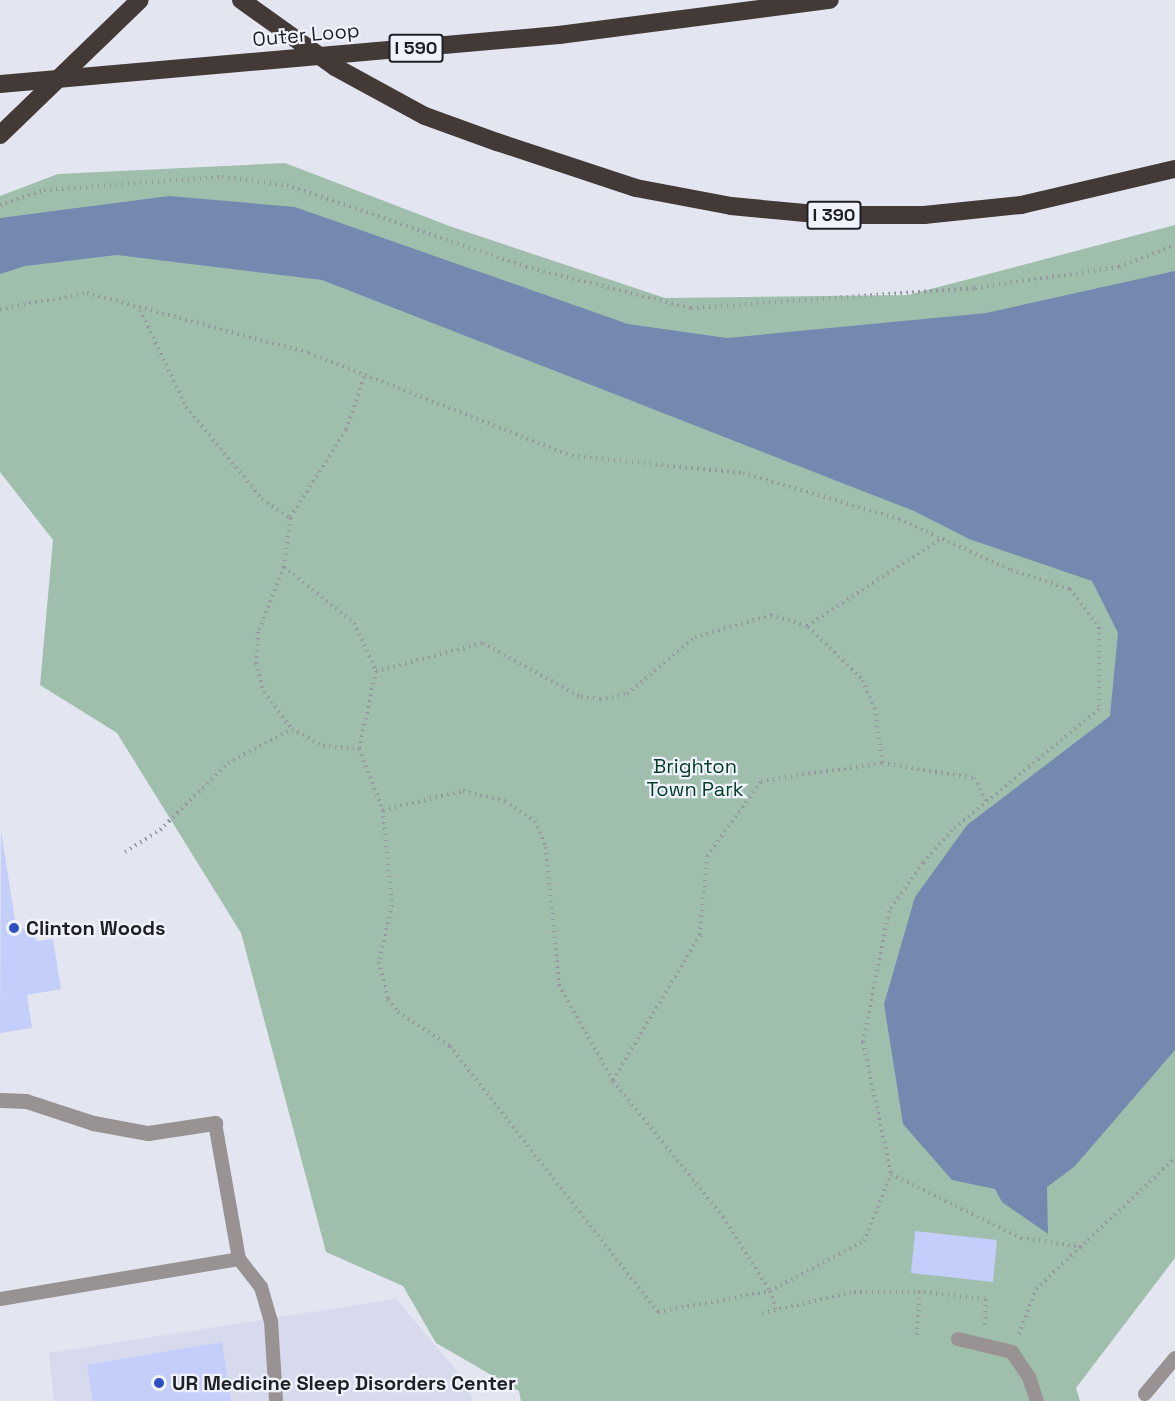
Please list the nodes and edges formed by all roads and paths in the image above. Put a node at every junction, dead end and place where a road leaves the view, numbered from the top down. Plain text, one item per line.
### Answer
1 (140, 0) edge
2 (241, 0) edge
3 (830, 0) edge
4 (0, 84) edge
5 (0, 135) edge
6 (1175, 169) edge
7 (0, 205) edge
8 (1175, 245) edge
9 (0, 309) edge
10 (140, 310) junction
11 (364, 376) junction
12 (290, 518) junction
13 (942, 538) junction
14 (284, 567) junction
15 (807, 626) junction
16 (376, 671) junction
17 (292, 729) junction
18 (359, 749) junction
19 (882, 763) junction
20 (987, 801) junction
21 (383, 810) junction
22 (125, 852) dead end
23 (613, 1081) junction
24 (0, 1100) edge
25 (215, 1123) joint
26 (1175, 1158) edge
27 (891, 1174) junction
28 (1083, 1247) junction
29 (239, 1259) junction
30 (770, 1291) junction
31 (920, 1292) junction
32 (0, 1299) edge
33 (776, 1309) junction
34 (762, 1313) dead end
35 (984, 1326) dead end
36 (917, 1335) dead end
37 (958, 1339) dead end
38 (1012, 1352) junction
39 (1175, 1358) edge
40 (1145, 1394) dead end
41 (276, 1401) edge
42 (1037, 1401) edge

1 - 5 highway, bridge
2 - 6 highway, I 390, bridge
3 - 4 highway, Outer Loop / I 590
7 - 8 path
9 - 10 path
10 - 11 path
10 - 12 path
11 - 12 path
11 - 13 path
12 - 14 path
13 - 15 path
13 - 20 path
14 - 16 path
14 - 17 path
15 - 16 path
15 - 19 path
16 - 18 path
17 - 18 path
17 - 22 path
18 - 21 path
19 - 20 path
19 - 23 path
20 - 27 path
21 - 23 path
21 - 30 path
23 - 30 path
24 - 25 street
25 - 29 lane
26 - 28 path
27 - 28 path
27 - 30 path
28 - 38 path
29 - 32 lane
29 - 41 lane
30 - 33 path
31 - 33 path
31 - 35 path
31 - 36 path
33 - 34 path
37 - 38 lane
38 - 42 lane
39 - 40 lane

